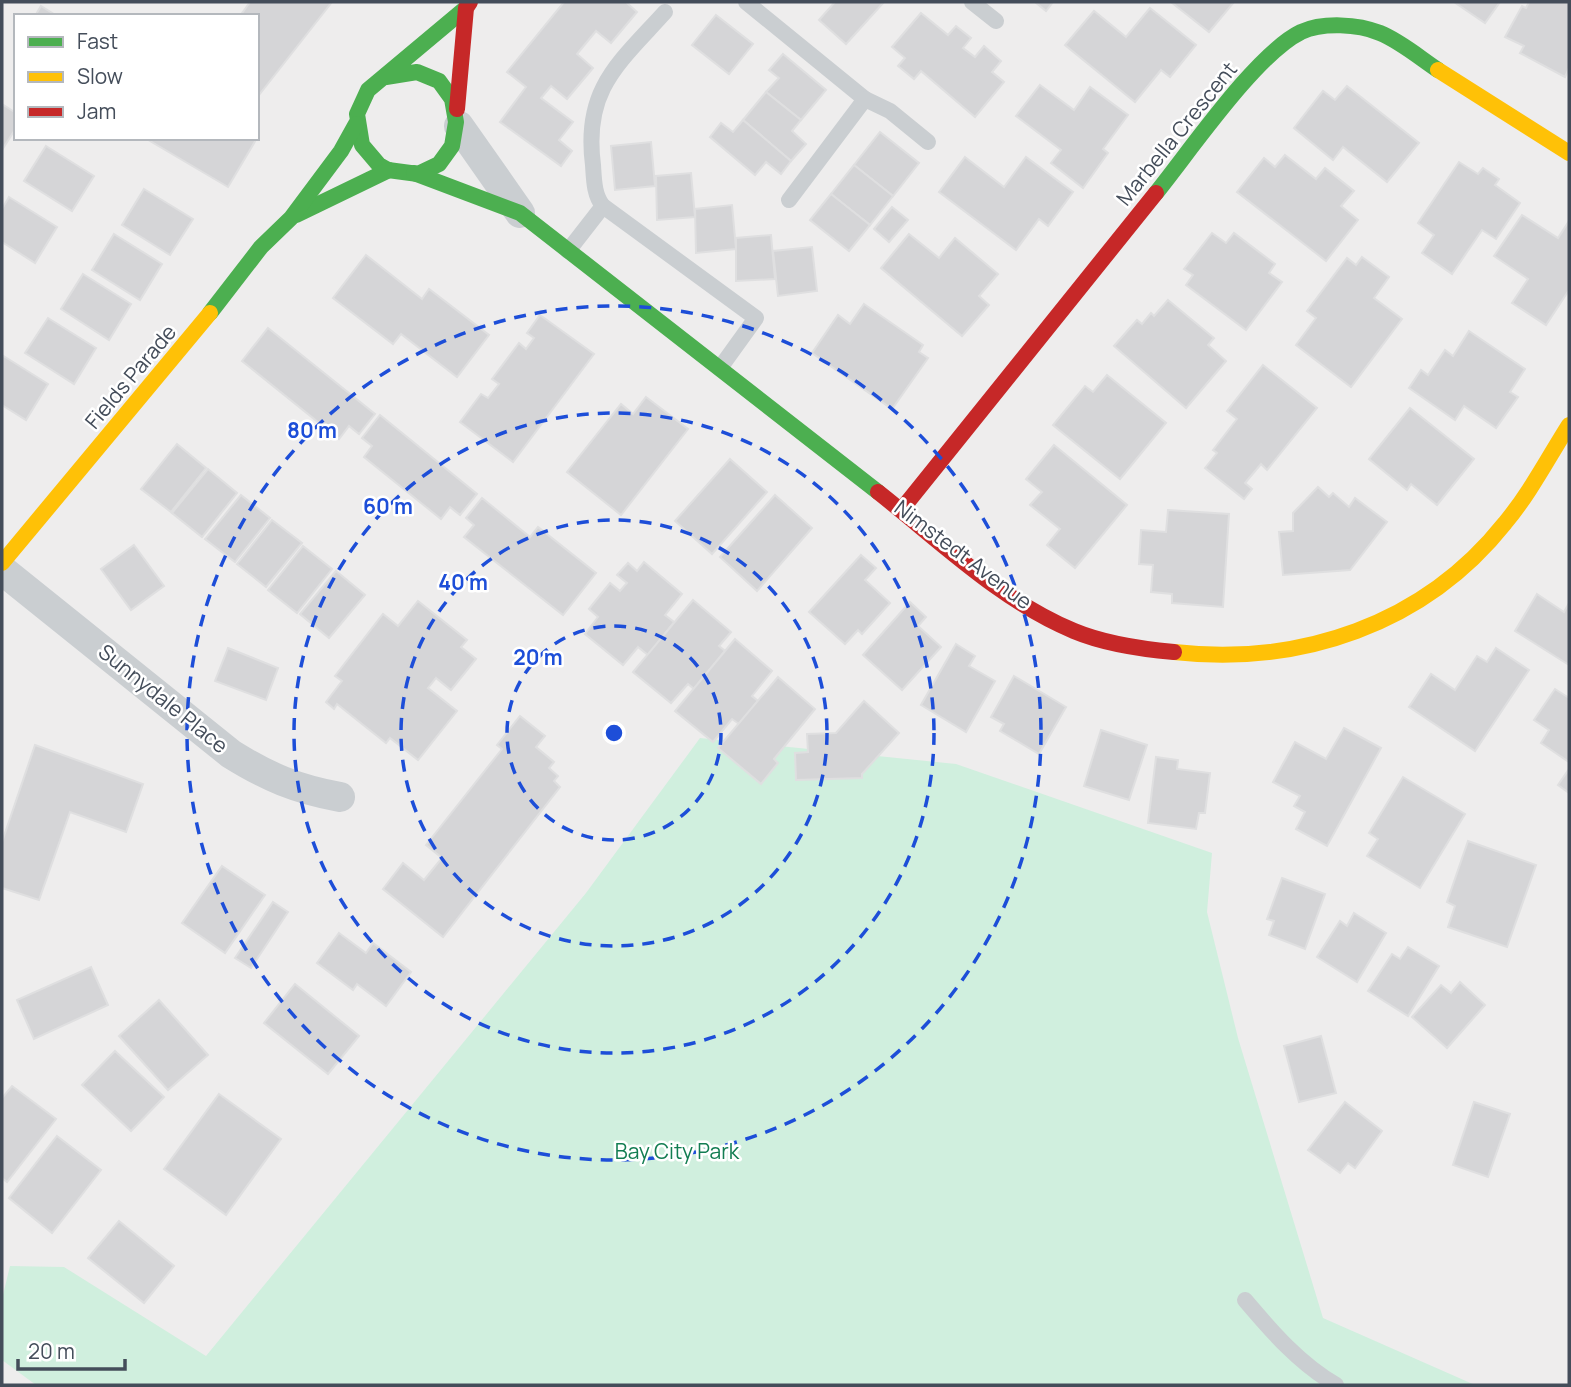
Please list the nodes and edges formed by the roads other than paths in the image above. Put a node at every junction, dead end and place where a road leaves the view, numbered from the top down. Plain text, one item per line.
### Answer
1 (746, 2) edge
2 (972, 2) edge
3 (468, 5) edge
4 (665, 12) dead end
5 (996, 21) dead end
6 (386, 77) junction
7 (865, 99) junction
8 (458, 117) junction
9 (356, 124) junction
10 (928, 142) dead end
11 (1569, 153) edge
12 (389, 170) junction
13 (414, 173) junction
14 (789, 200) dead end
15 (603, 206) junction
16 (520, 213) junction
17 (291, 218) junction
18 (568, 251) junction
19 (720, 368) junction
20 (1569, 425) edge
21 (902, 509) junction
22 (2, 563) edge
23 (2, 570) edge
24 (340, 797) dead end
25 (1245, 1300) dead end
26 (1336, 1385) edge

1 - 7 lane
2 - 5 lane
3 - 6 street
3 - 8 street
4 - 15 lane
6 - 8 street
6 - 9 street
7 - 10 lane
7 - 14 lane
8 - 13 street
8 - 16 street, Nimstedt Avenue
9 - 12 street
9 - 17 street, Fields Parade
11 - 21 street, Marbella Crescent
12 - 13 street
12 - 17 street, Fields Parade
13 - 16 street, Nimstedt Avenue
15 - 18 lane
15 - 19 lane
16 - 18 street, Nimstedt Avenue
17 - 22 street, Fields Parade
18 - 19 street, Nimstedt Avenue
19 - 21 street, Nimstedt Avenue
20 - 21 street, Nimstedt Avenue
23 - 24 street, Sunnydale Place
25 - 26 lane

